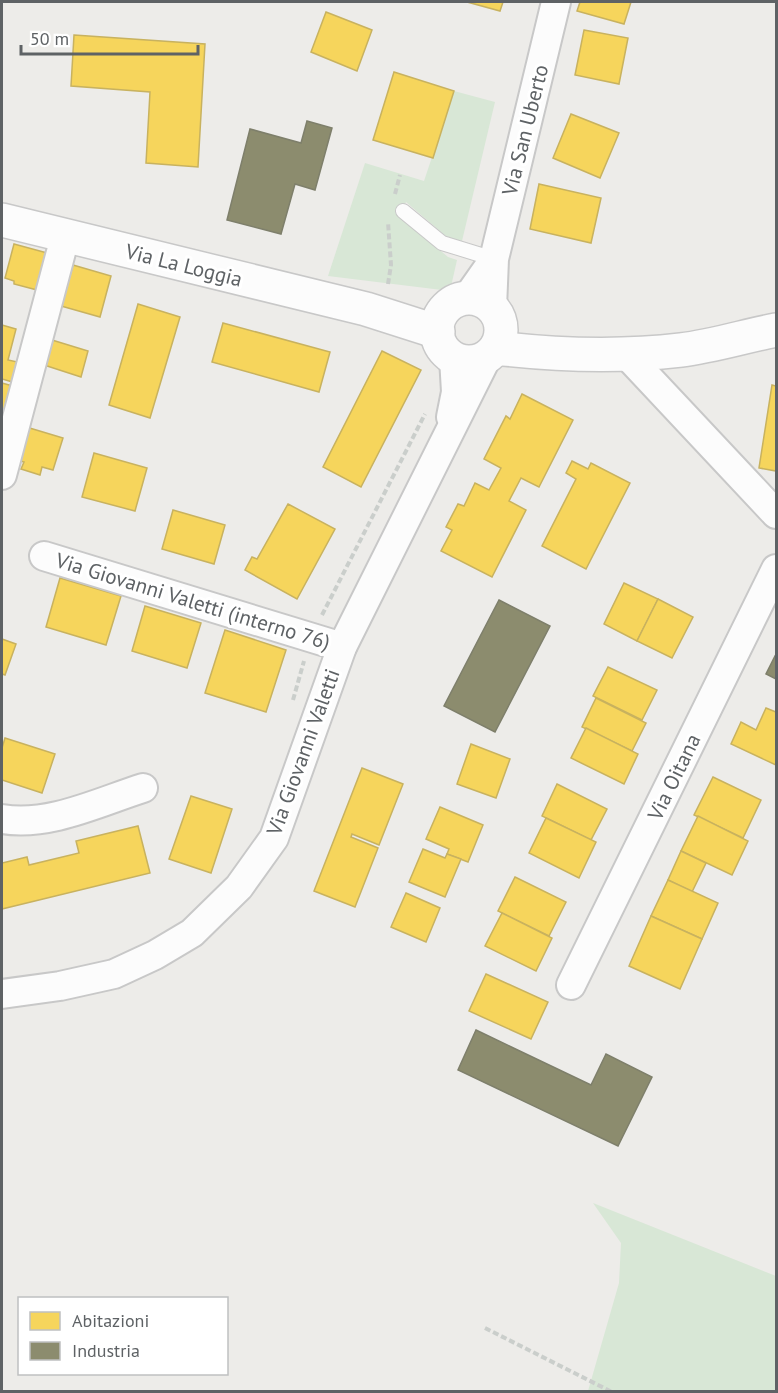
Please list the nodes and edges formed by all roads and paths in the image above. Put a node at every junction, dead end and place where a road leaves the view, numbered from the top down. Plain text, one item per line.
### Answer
1 (556, 2) edge
2 (400, 175) dead end
3 (395, 196) dead end
4 (403, 211) dead end
5 (389, 217) dead end
6 (2, 220) edge
7 (65, 237) junction
8 (494, 259) junction
9 (388, 284) dead end
10 (472, 330) junction
11 (777, 330) edge
12 (625, 353) junction
13 (2, 475) edge
14 (777, 514) edge
15 (44, 556) dead end
16 (777, 569) edge
17 (342, 647) junction
18 (143, 788) dead end
19 (2, 819) edge
20 (571, 985) dead end
21 (2, 994) edge
22 (485, 1328) dead end
23 (612, 1392) edge

1 - 8 street, Via San Uberto
2 - 3 path
4 - 8 lane
5 - 9 path
6 - 7 street, Via La Loggia
7 - 10 street, Via La Loggia
7 - 13 street
8 - 10 street, Via San Uberto
10 - 12 street, Via La Loggia
10 - 17 street, Via Giovanni Valetti
11 - 12 street, Via La Loggia
12 - 14 street
15 - 17 street, Via Giovanni Valetti (interno 76)
16 - 20 street, Via Oitana
17 - 21 street, Via Giovanni Valetti
18 - 19 street
22 - 23 path

